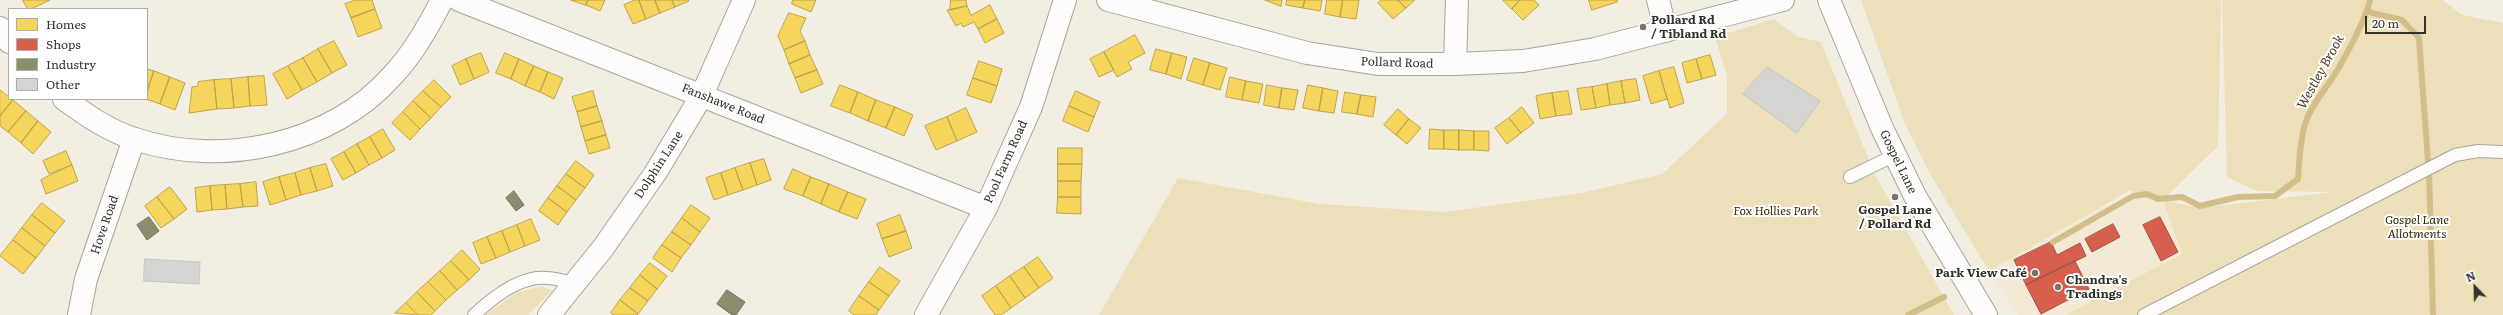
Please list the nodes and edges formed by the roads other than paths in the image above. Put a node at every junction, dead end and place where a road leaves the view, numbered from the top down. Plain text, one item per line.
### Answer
1 (442, 0) edge
2 (459, 0) edge
3 (744, 0) edge
4 (1065, 0) edge
5 (1108, 0) edge
6 (1457, 0) edge
7 (1658, 0) edge
8 (1783, 0) edge
9 (1829, 0) edge
10 (0, 28) edge
11 (1666, 31) junction
12 (8, 40) edge
13 (1455, 64) junction
14 (702, 95) junction
15 (65, 100) edge
16 (134, 139) junction
17 (2503, 152) edge
18 (1895, 155) junction
19 (1850, 177) dead end
20 (986, 208) junction
21 (574, 284) junction
22 (73, 314) edge
23 (474, 315) edge
24 (549, 315) edge
25 (926, 315) edge
26 (1986, 315) edge
27 (2144, 315) edge

1 - 16 street
2 - 14 street, Fanshawe Road
3 - 14 street, Dolphin Lane
4 - 20 street, Pool Farm Road
5 - 13 street, Pollard Road
6 - 13 street
7 - 11 street
8 - 11 street, Pollard Road
9 - 18 street, Gospel Lane
10 - 12 street
11 - 13 street, Pollard Road
14 - 20 street, Fanshawe Road
14 - 21 street, Dolphin Lane
15 - 16 street
16 - 22 street, Hove Road
17 - 27 lane
18 - 19 lane
18 - 26 street, Gospel Lane
20 - 25 street, Pool Farm Road
21 - 23 lane
21 - 24 street, Dolphin Lane

